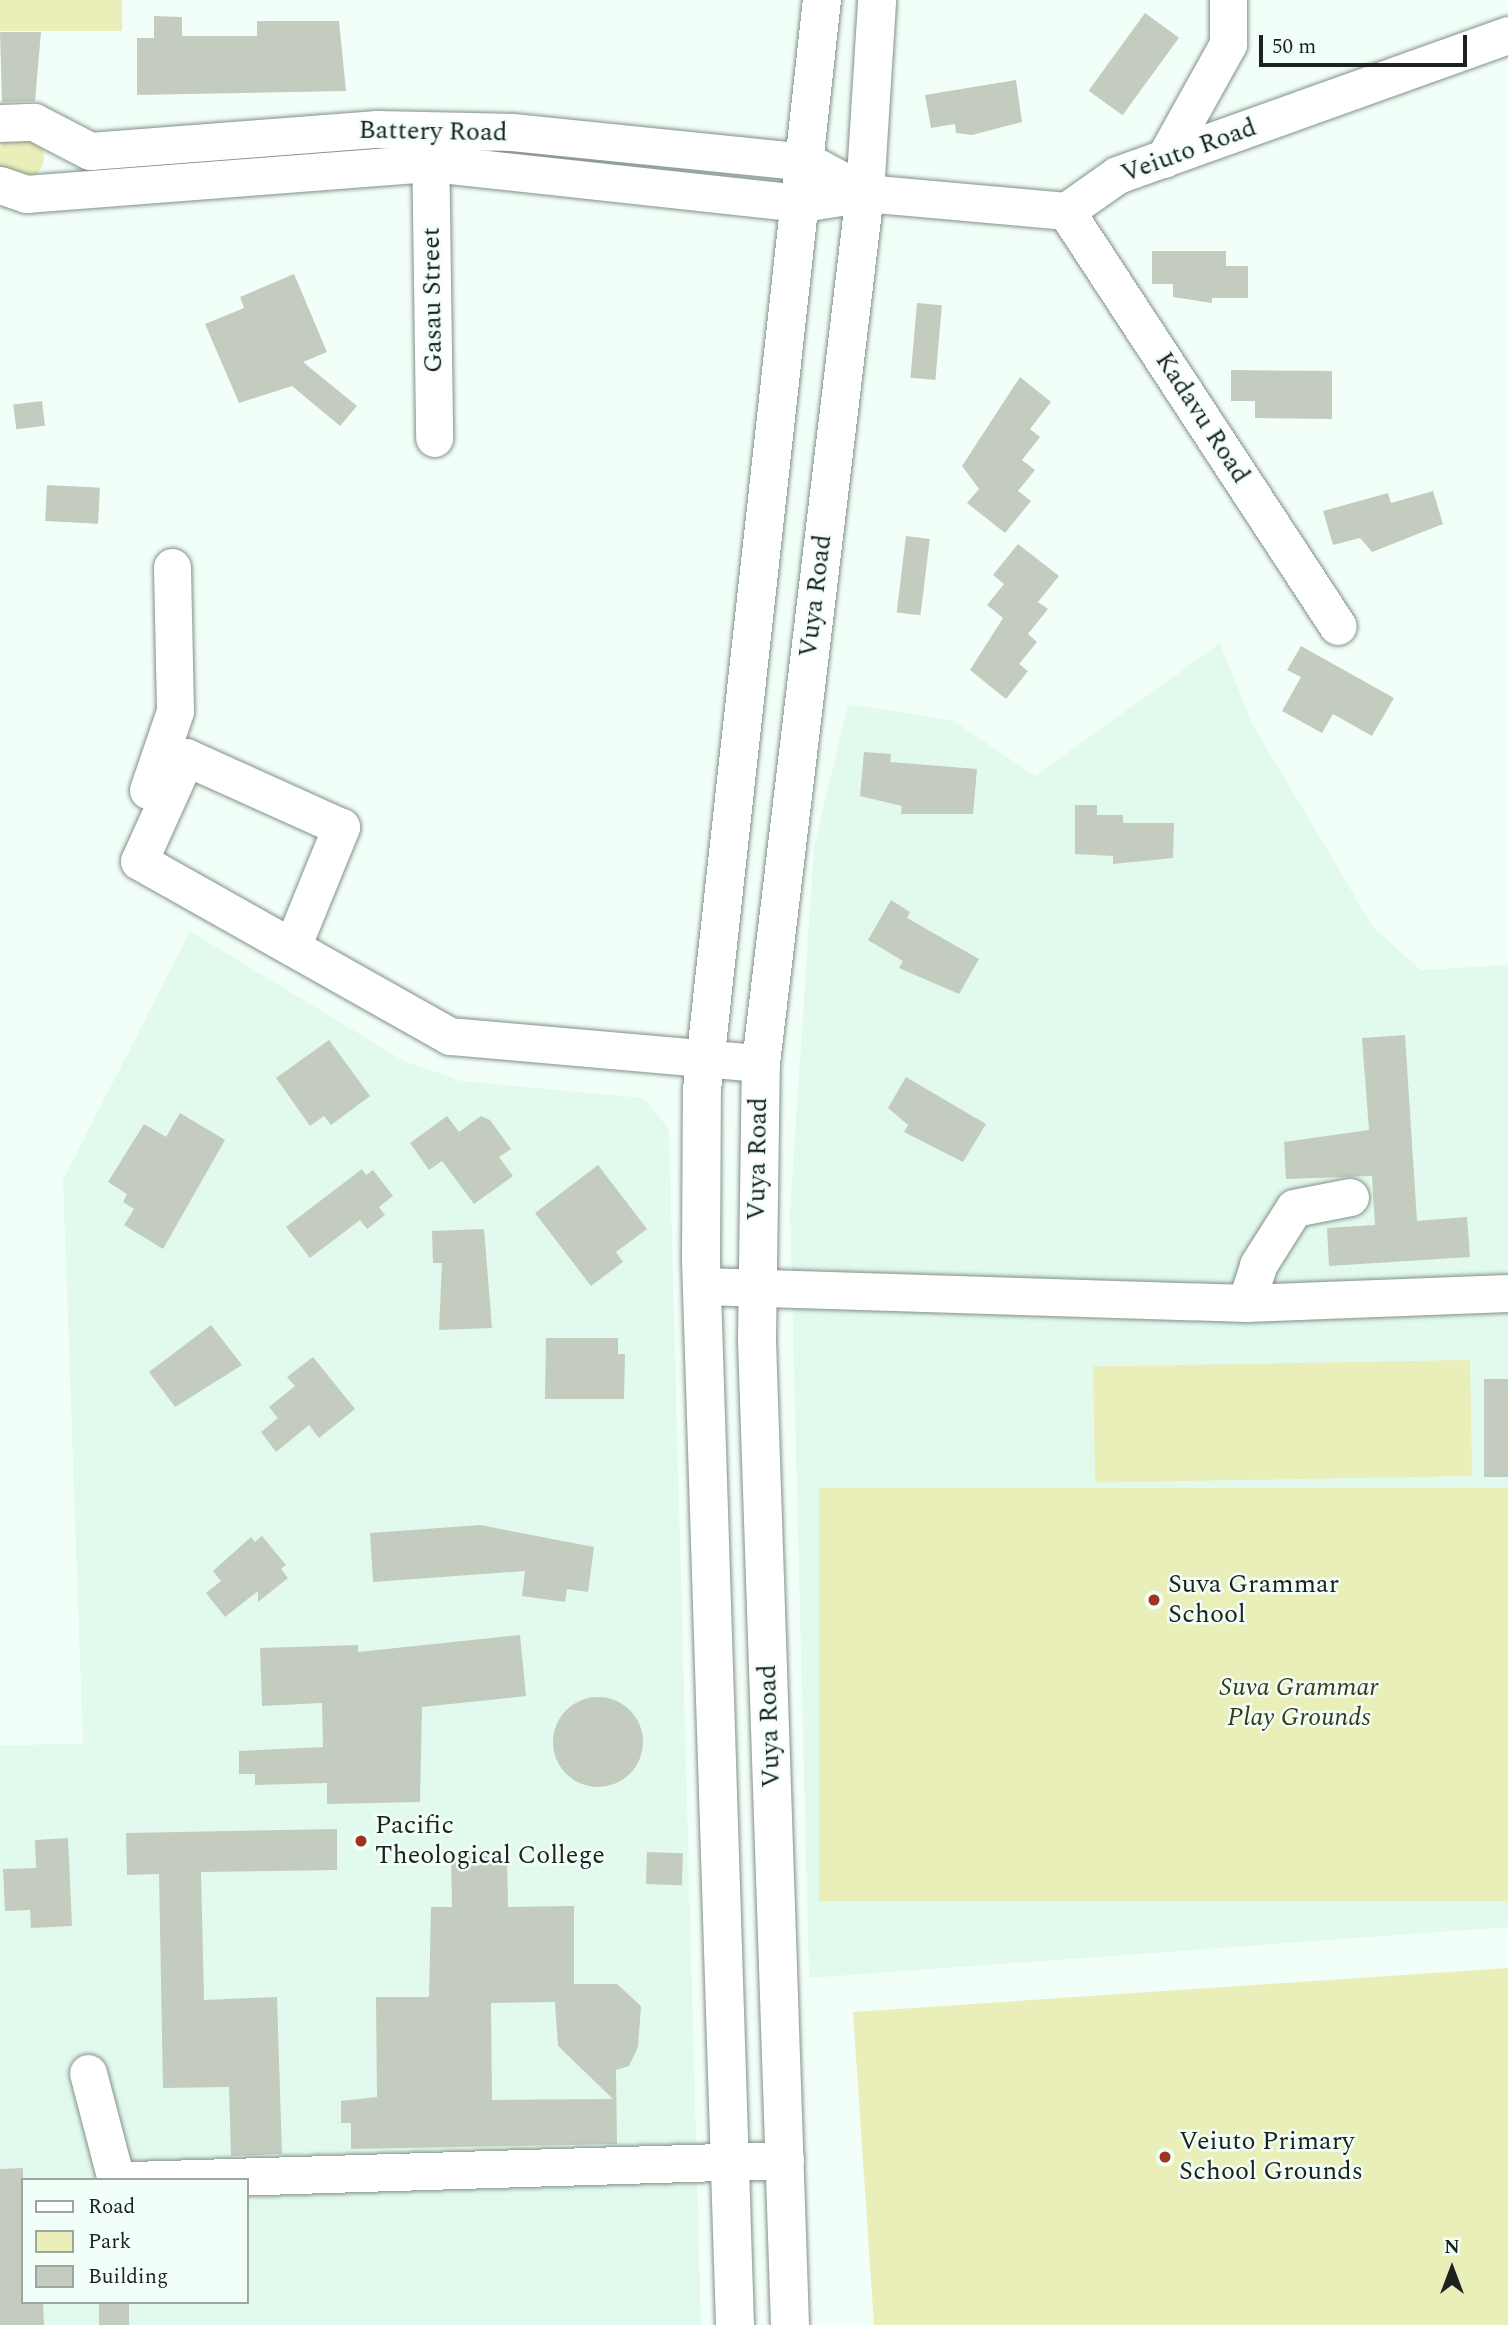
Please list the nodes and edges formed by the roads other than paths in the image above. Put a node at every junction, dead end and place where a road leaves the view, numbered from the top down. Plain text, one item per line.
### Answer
1 (822, 0) edge
2 (877, 0) edge
3 (1228, 0) edge
4 (1508, 35) edge
5 (0, 123) edge
6 (67, 144) junction
7 (431, 146) junction
8 (1164, 159) junction
9 (808, 162) junction
10 (0, 186) edge
11 (66, 187) junction
12 (864, 193) junction
13 (803, 203) junction
14 (1066, 211) junction
15 (434, 438) dead end
16 (172, 568) dead end
17 (1338, 626) dead end
18 (144, 850) junction
19 (292, 947) junction
20 (705, 1058) junction
21 (761, 1063) junction
22 (1350, 1198) dead end
23 (702, 1286) junction
24 (757, 1287) junction
25 (1508, 1293) edge
26 (1246, 1303) junction
27 (88, 2073) dead end
28 (785, 2160) junction
29 (729, 2161) junction
30 (115, 2178) edge
31 (195, 2178) edge
32 (735, 2325) edge
33 (790, 2325) edge

1 - 9 main road, Vuya Road
2 - 12 main road, Vuya Road
3 - 8 street
4 - 8 street, Veiuto Road
5 - 6 street, Battery Road
6 - 7 street, Battery Road
6 - 11 street
7 - 9 street, Battery Road
7 - 11 street, Battery Road
7 - 13 street, Battery Road
7 - 15 street, Gasau Street
8 - 14 street, Veiuto Road
9 - 12 street, Battery Road
9 - 13 main road, Vuya Road
10 - 11 street, Battery Road
12 - 13 street, Battery Road
12 - 14 street
12 - 21 main road, Vuya Road
13 - 20 main road, Vuya Road
14 - 17 street, Kadavu Road
16 - 18 street
18 - 19 street
18 - 19 street
19 - 20 street
20 - 21 street
20 - 23 main road, Vuya Road
21 - 24 main road, Vuya Road
22 - 26 street
23 - 24 street
23 - 29 main road, Vuya Road
24 - 26 street
24 - 28 main road, Vuya Road
25 - 26 street
27 - 30 street
28 - 29 street
28 - 33 main road, Vuya Road
29 - 31 street
29 - 32 main road, Vuya Road

